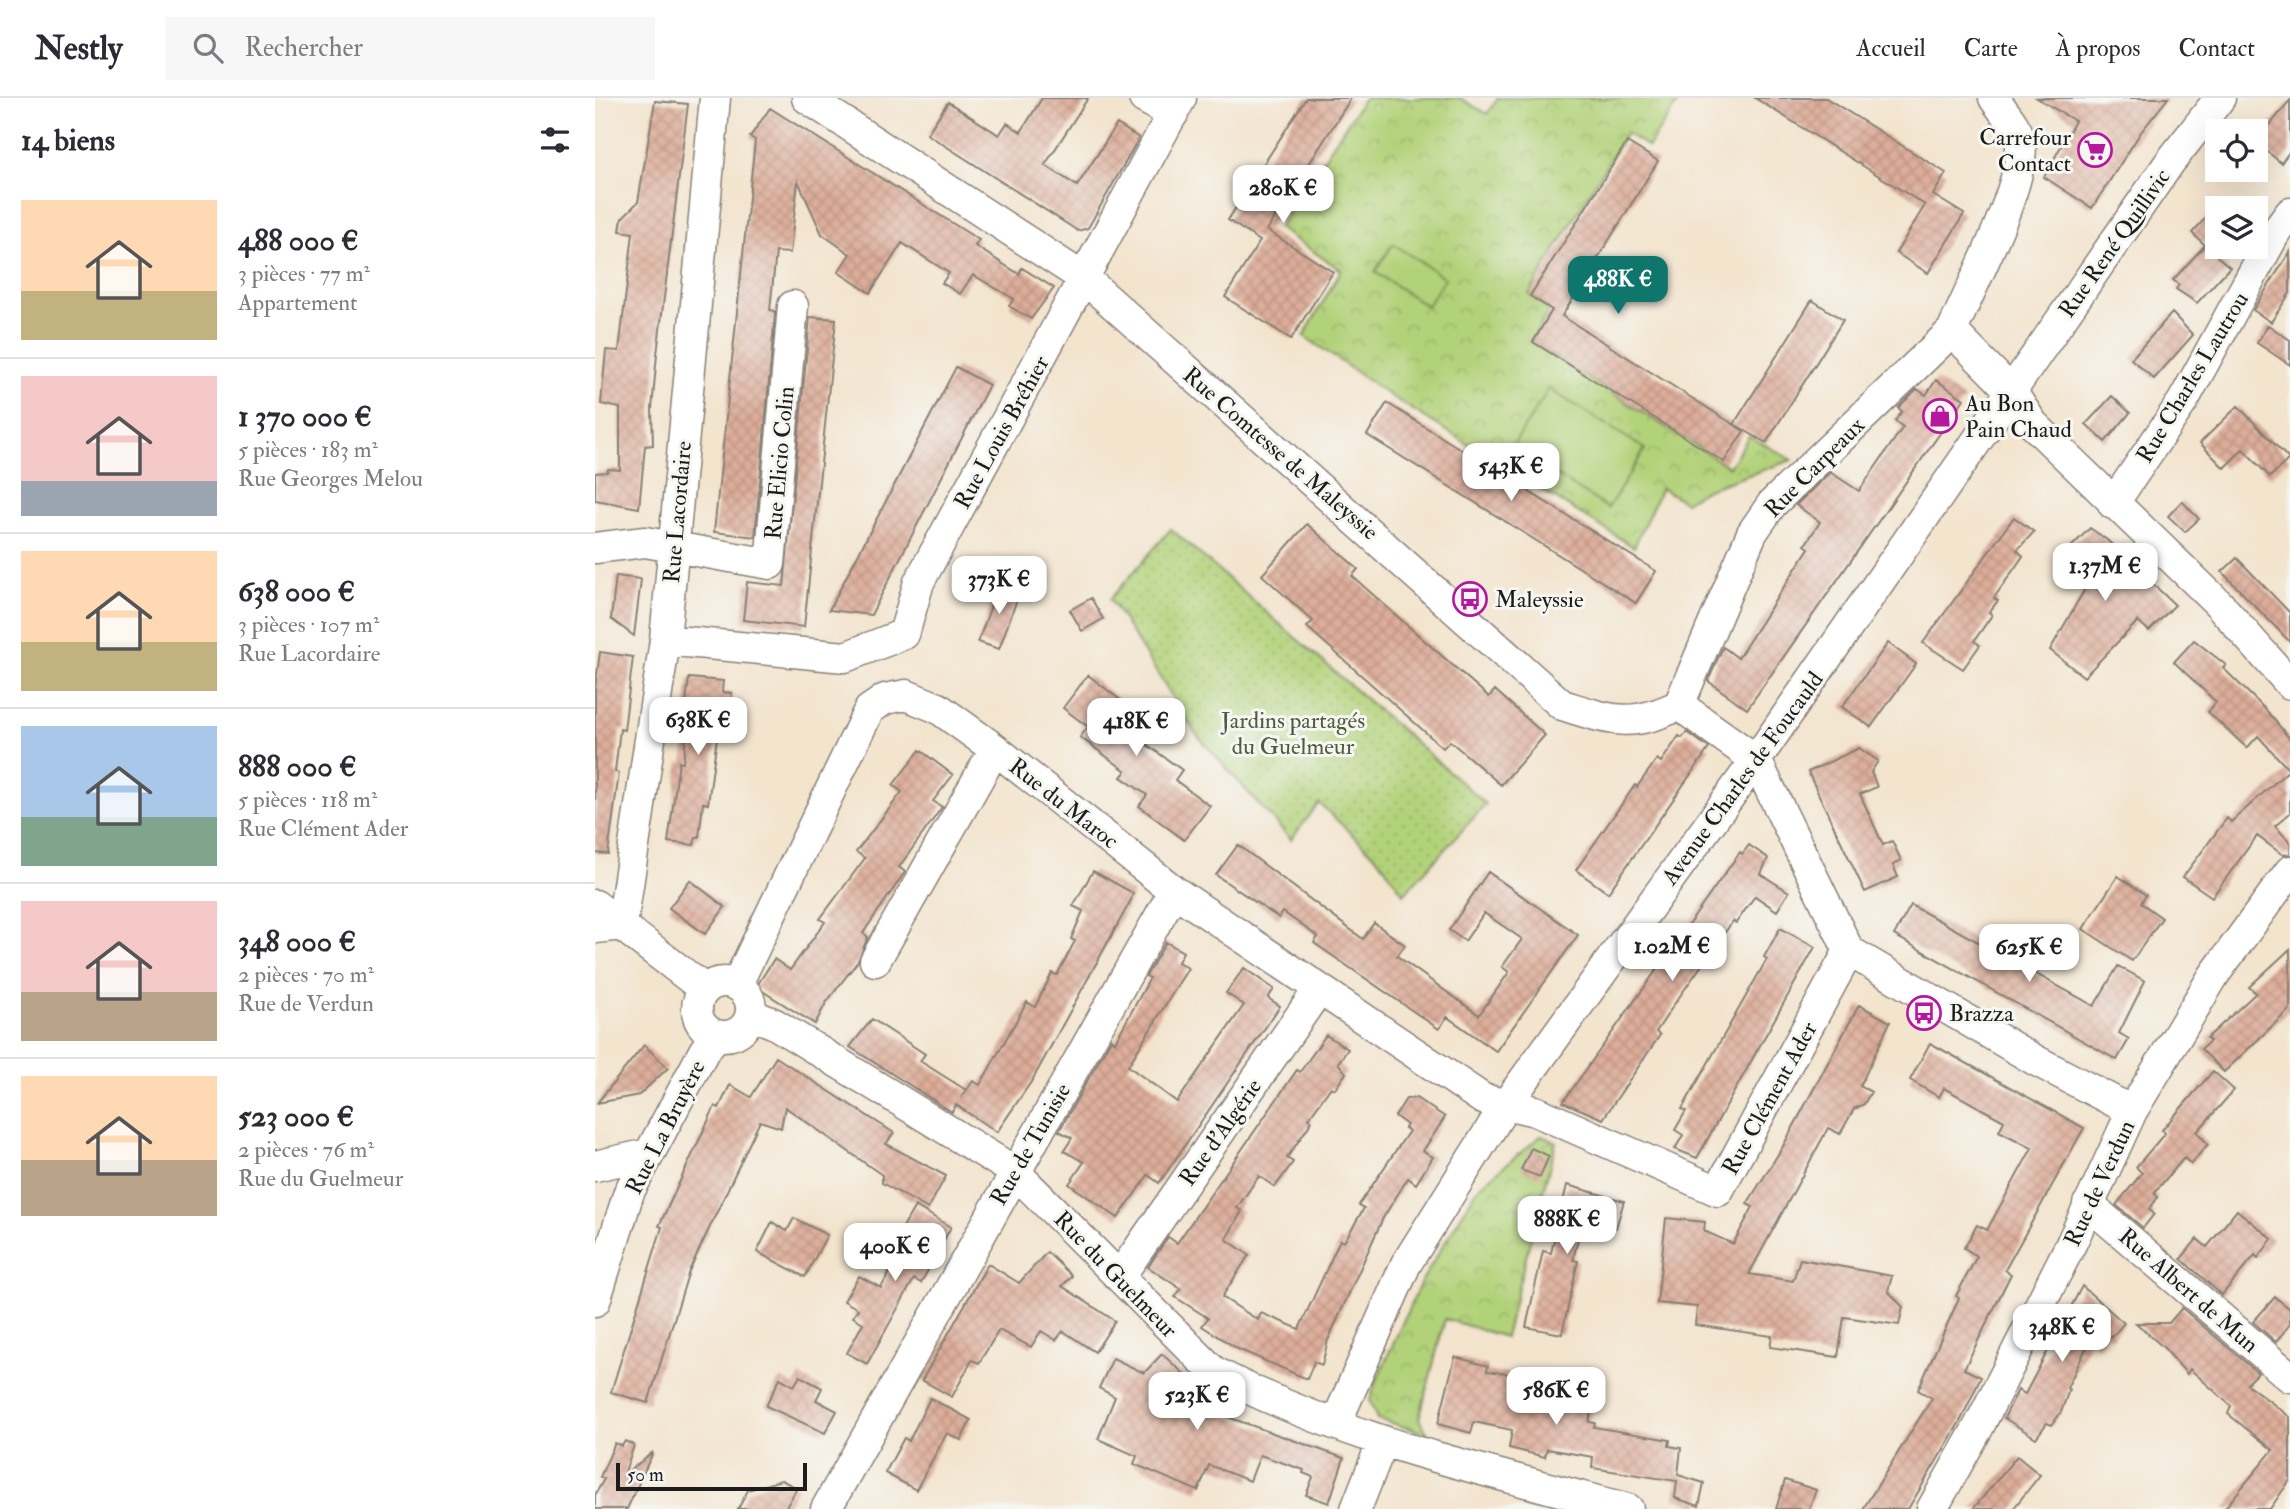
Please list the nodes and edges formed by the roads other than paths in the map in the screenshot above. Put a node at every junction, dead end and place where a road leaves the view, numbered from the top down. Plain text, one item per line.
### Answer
1 (715, 98) edge
2 (807, 98) edge
3 (1144, 98) edge
4 (1994, 98) edge
5 (2220, 98) edge
6 (1177, 106) edge
7 (2290, 213) edge
8 (1085, 279) junction
9 (793, 306) dead end
10 (1952, 331) junction
11 (2011, 391) junction
12 (2113, 504) junction
13 (674, 547) junction
14 (595, 548) edge
15 (666, 640) junction
16 (2290, 684) edge
17 (1679, 705) junction
18 (995, 749) junction
19 (1756, 760) junction
20 (2290, 871) edge
21 (1174, 891) junction
22 (595, 905) edge
23 (608, 926) edge
24 (1849, 951) junction
25 (875, 961) dead end
26 (737, 984) junction
27 (704, 989) junction
28 (1319, 989) junction
29 (751, 1014) junction
30 (716, 1036) junction
31 (1505, 1106) junction
32 (2132, 1111) junction
33 (648, 1154) junction
34 (595, 1166) edge
35 (1014, 1171) junction
36 (2088, 1204) junction
37 (1120, 1276) junction
38 (595, 1301) edge
39 (2285, 1362) edge
40 (1336, 1423) junction
41 (1382, 1443) junction
42 (826, 1509) edge
43 (1356, 1509) edge
44 (1628, 1509) edge
45 (1932, 1509) edge

1 - 13 street, Rue Lacordaire
2 - 8 street, Rue Comtesse de Maleyssie
3 - 6 street
4 - 10 street
5 - 11 street, Rue René Quillivic
6 - 8 street, Rue Louis Bréhier
7 - 12 street, Rue Charles Lautrou
8 - 15 street, Rue Louis Bréhier
8 - 17 street, Rue Comtesse de Maleyssie
9 - 13 street, Rue Elicio Colin
10 - 11 street
10 - 17 street, Rue Carpeaux
11 - 12 street
11 - 19 street, Avenue Charles de Foucauld
12 - 16 street
13 - 14 street
13 - 15 street, Rue Lacordaire
15 - 23 street, Rue Lacordaire
17 - 19 street
18 - 21 street, Rue du Maroc
18 - 25 street
18 - 26 street, Rue du Maroc
19 - 24 street
19 - 31 street, Avenue Charles de Foucauld
20 - 32 street, Rue de Verdun
21 - 28 street, Rue du Maroc
21 - 35 street, Rue de Tunisie
22 - 23 street
23 - 27 street
24 - 31 street, Rue Clément Ader
24 - 32 street
26 - 27 street
26 - 29 street
27 - 30 street
28 - 31 street, Rue du Maroc
28 - 37 street, Rue d'Algérie
29 - 30 street
29 - 35 street, Rue du Guelmeur
30 - 33 street, Rue La Bruyère
31 - 40 street, Avenue Charles de Foucauld
32 - 36 street, Rue de Verdun
33 - 34 street
33 - 38 street, Rue La Bruyère
35 - 37 street, Rue du Guelmeur
35 - 42 street, Rue de Tunisie
36 - 39 street, Rue Albert de Mun
36 - 45 street, Rue de Verdun
37 - 40 street, Rue du Guelmeur
40 - 41 street, Rue du Guelmeur
41 - 43 street
41 - 44 street, Rue du Guelmeur

